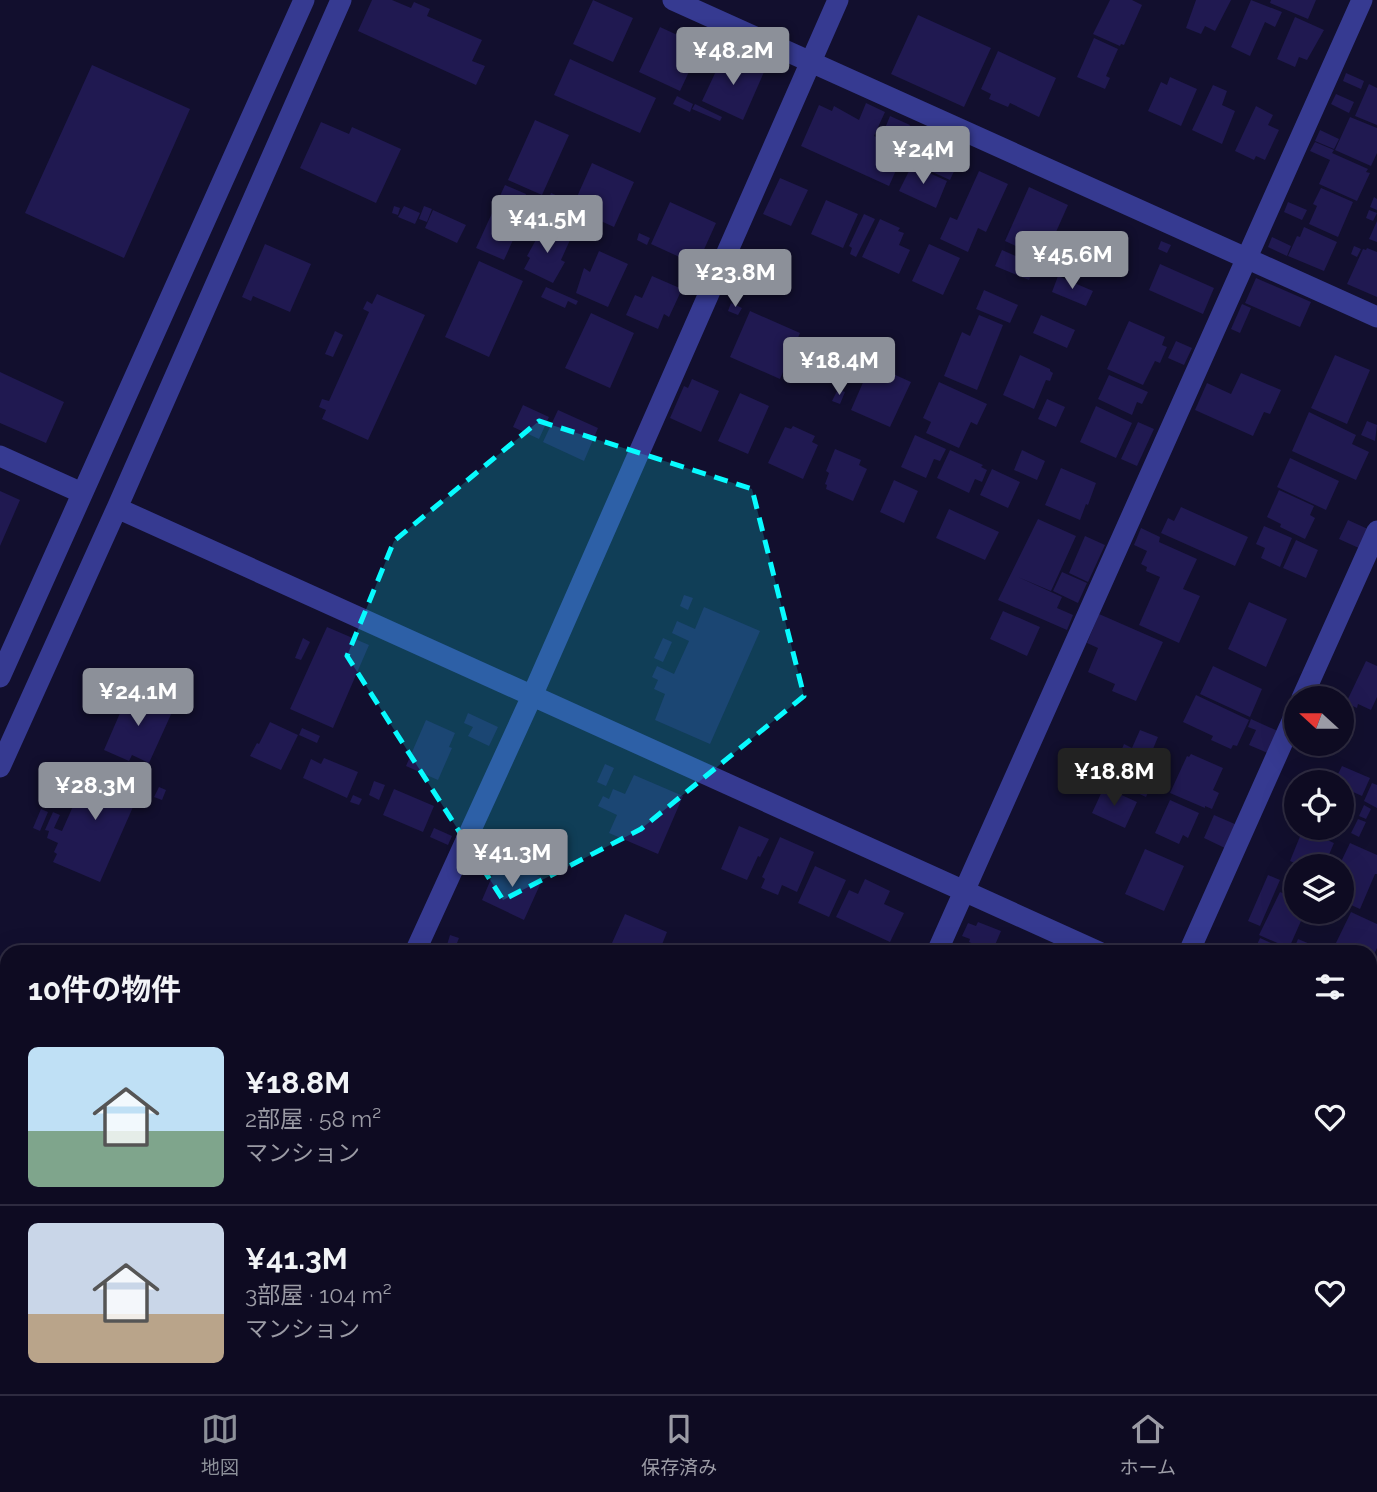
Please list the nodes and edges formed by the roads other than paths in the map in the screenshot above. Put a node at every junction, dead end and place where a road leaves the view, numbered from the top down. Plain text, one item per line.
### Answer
1 (304, 0) edge
2 (341, 0) edge
3 (673, 0) edge
4 (838, 0) edge
5 (1362, 0) edge
6 (810, 62) junction
7 (1247, 258) junction
8 (1377, 317) edge
9 (0, 456) edge
10 (82, 493) junction
11 (117, 508) junction
12 (1377, 531) edge
13 (0, 677) edge
14 (1307, 686) edge
15 (532, 696) junction
16 (1284, 739) edge
17 (0, 767) edge
18 (964, 892) junction
19 (418, 945) edge
20 (940, 945) edge
21 (1083, 945) edge
22 (1192, 945) edge

1 - 10 street
2 - 11 street
3 - 6 street
4 - 6 street
5 - 7 street
6 - 7 street
6 - 15 street
7 - 8 street
7 - 18 street
9 - 10 street
10 - 13 street
11 - 15 street
11 - 17 street
12 - 14 street
15 - 18 street
15 - 19 street
16 - 22 street
18 - 20 street
18 - 21 street

